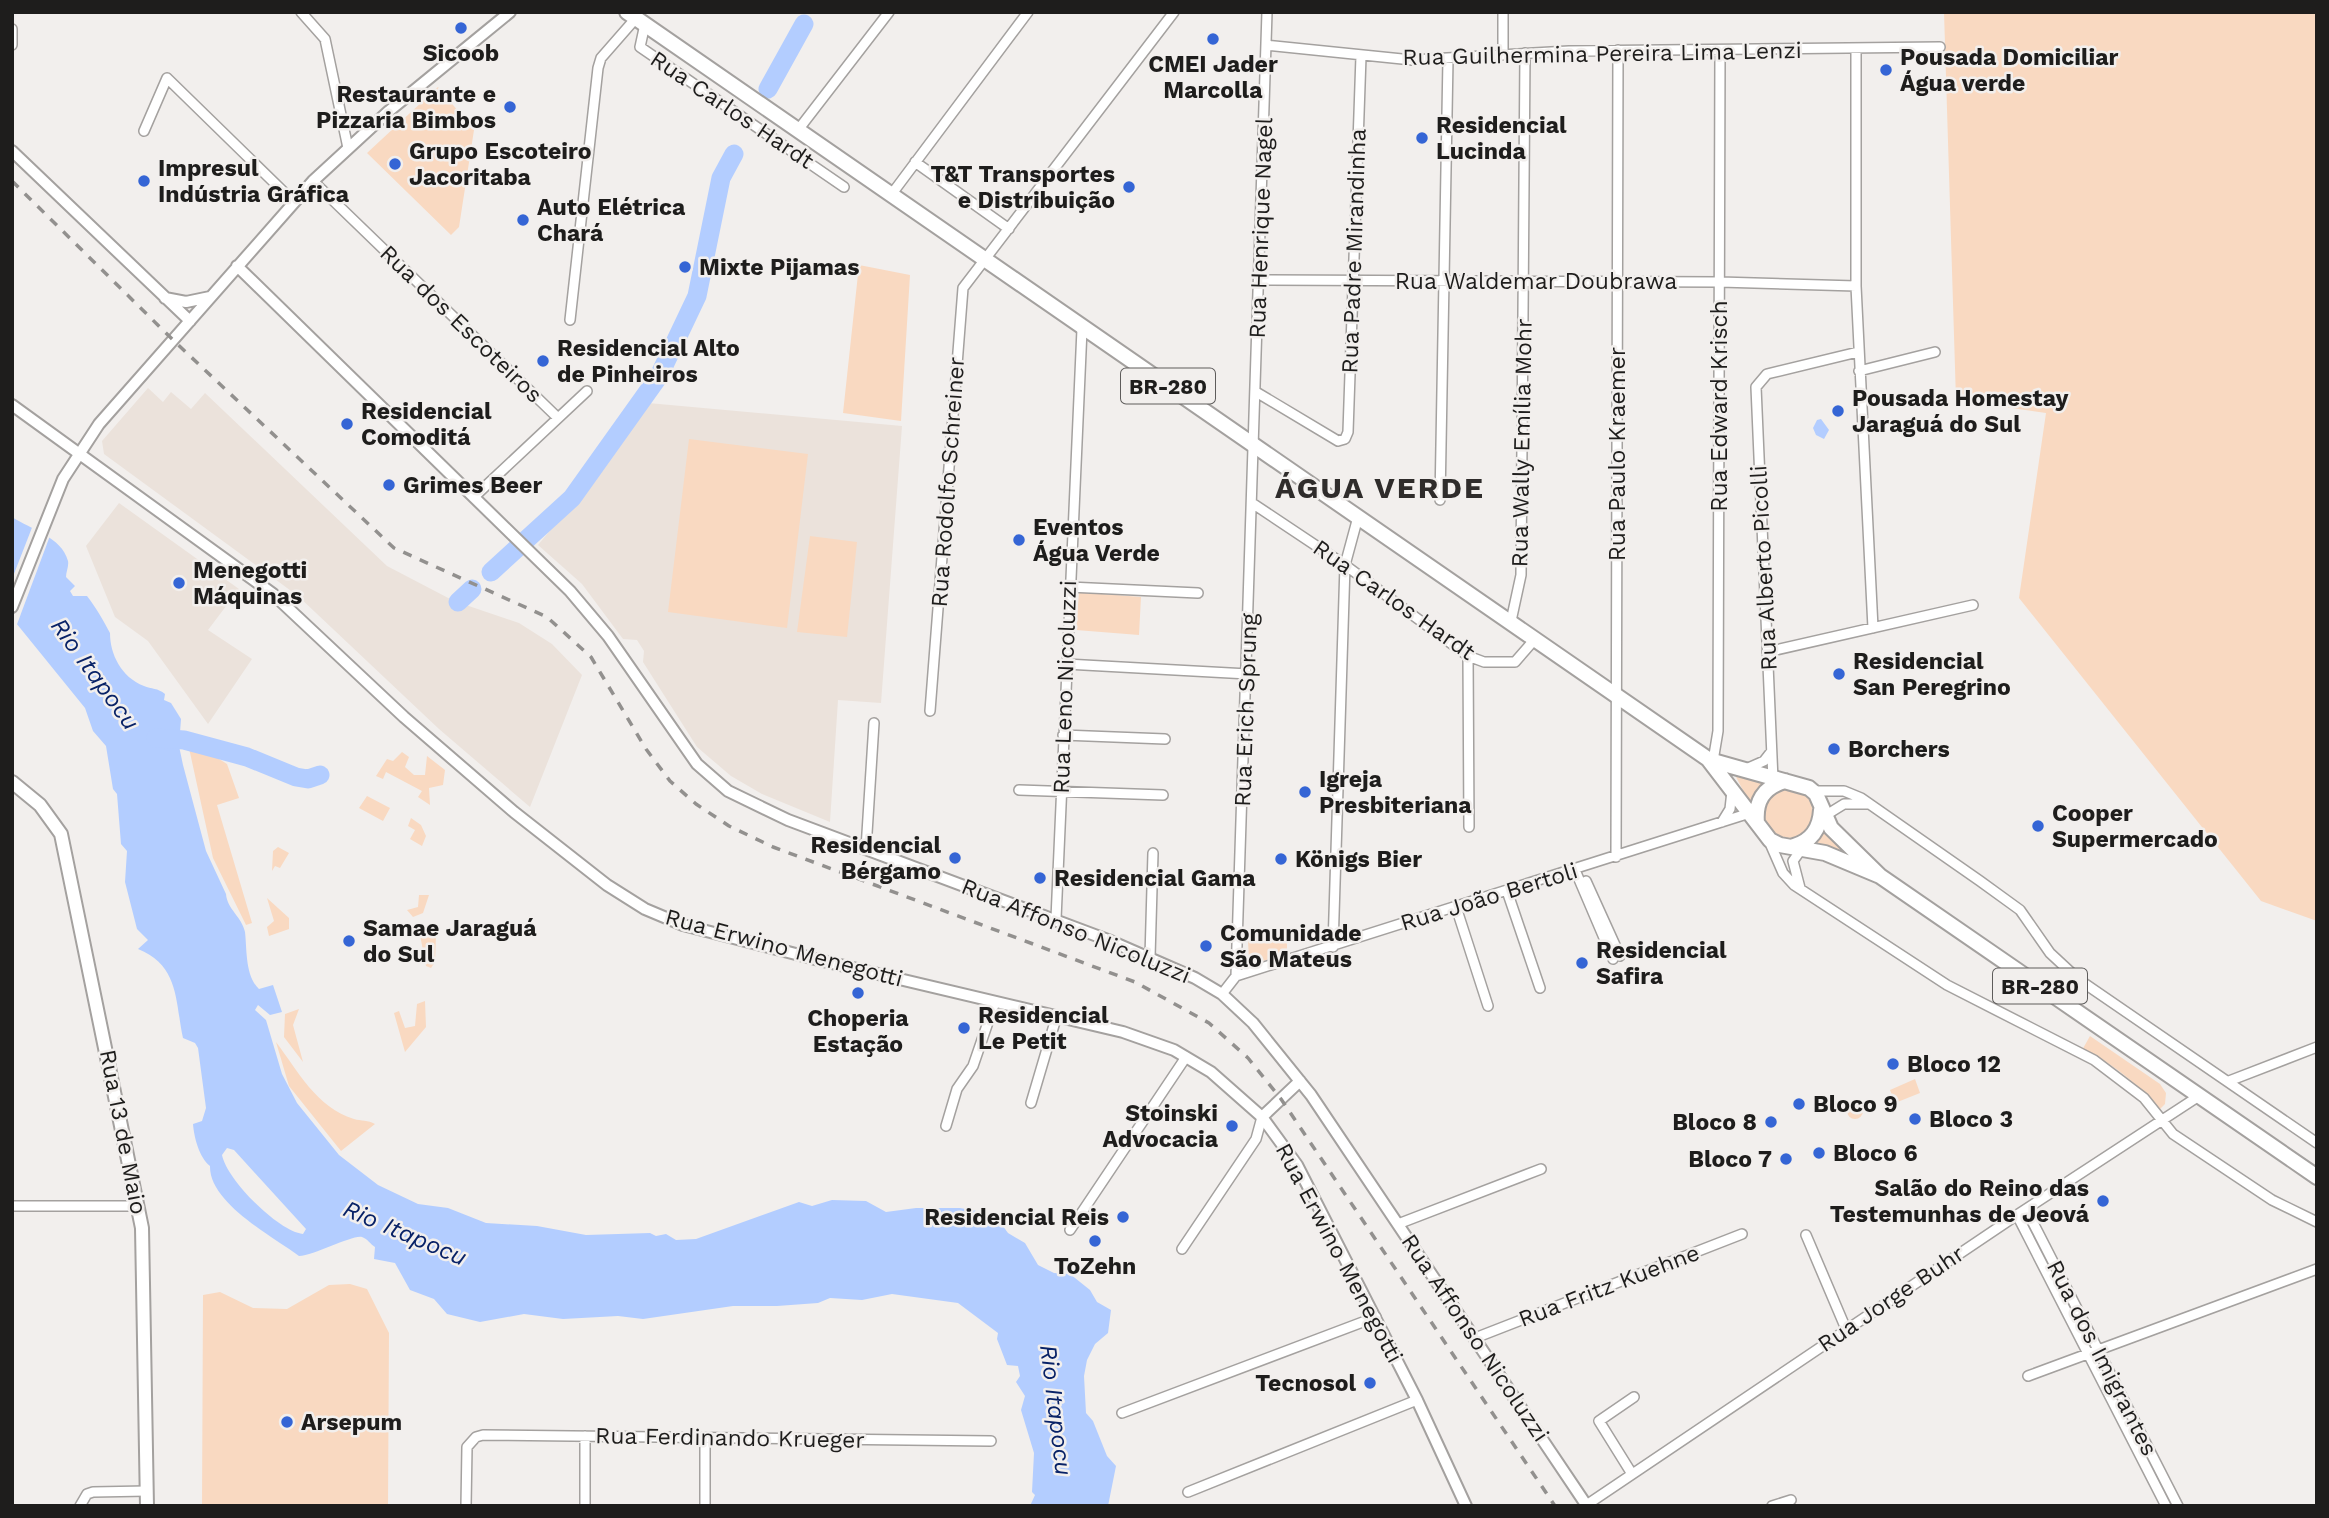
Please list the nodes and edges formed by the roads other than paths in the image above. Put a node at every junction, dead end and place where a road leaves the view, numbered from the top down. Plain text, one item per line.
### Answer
1 (301, 12) edge
2 (510, 12) edge
3 (889, 12) edge
4 (1028, 12) edge
5 (1174, 12) edge
6 (1267, 12) edge
7 (1503, 12) edge
8 (633, 16) edge
9 (12, 29) edge
10 (12, 45) edge
11 (1266, 45) junction
12 (1940, 47) dead end
13 (1618, 50) junction
14 (1720, 50) junction
15 (1856, 50) junction
16 (1525, 53) junction
17 (1503, 55) junction
18 (1360, 56) junction
19 (1448, 59) junction
20 (798, 130) junction
21 (144, 131) dead end
22 (348, 148) junction
23 (12, 151) edge
24 (915, 162) junction
25 (313, 181) junction
26 (844, 187) dead end
27 (891, 195) junction
28 (293, 201) junction
29 (1009, 229) junction
30 (985, 260) junction
31 (237, 265) junction
32 (1259, 280) junction
33 (1353, 281) junction
34 (1445, 281) junction
35 (1524, 282) junction
36 (1617, 282) junction
37 (1720, 282) junction
38 (1856, 286) junction
39 (210, 297) junction
40 (164, 298) junction
41 (570, 320) dead end
42 (190, 321) junction
43 (1082, 329) junction
44 (1858, 352) junction
45 (1935, 352) dead end
46 (1859, 371) junction
47 (587, 391) dead end
48 (1256, 392) junction
49 (12, 405) edge
50 (558, 418) junction
51 (1254, 444) junction
52 (78, 452) junction
53 (475, 496) junction
54 (1440, 500) dead end
55 (1252, 503) junction
56 (1358, 517) junction
57 (1345, 565) junction
58 (1069, 587) junction
59 (1198, 593) dead end
60 (1973, 605) dead end
61 (12, 607) edge
62 (1511, 621) junction
63 (1873, 628) junction
64 (1535, 639) junction
65 (1767, 652) junction
66 (1468, 656) junction
67 (1066, 664) junction
68 (1248, 674) junction
69 (1617, 696) junction
70 (930, 711) dead end
71 (874, 723) dead end
72 (1063, 736) junction
73 (1165, 739) dead end
74 (1772, 750) junction
75 (1710, 760) junction
76 (1737, 769) junction
77 (12, 782) edge
78 (1776, 782) junction
79 (1732, 787) junction
80 (1019, 790) dead end
81 (1813, 790) junction
82 (1061, 791) junction
83 (1163, 795) dead end
84 (1870, 804) junction
85 (1755, 815) junction
86 (1822, 815) junction
87 (1722, 822) junction
88 (1469, 827) dead end
89 (1768, 838) junction
90 (1801, 843) junction
91 (866, 849) junction
92 (1153, 853) dead end
93 (1616, 858) junction
94 (1578, 869) junction
95 (1880, 876) junction
96 (1800, 889) junction
97 (1507, 891) junction
98 (1455, 907) junction
99 (1056, 919) junction
100 (1333, 947) junction
101 (1150, 957) junction
102 (1617, 957) dead end
103 (1236, 976) junction
104 (1539, 988) dead end
105 (1222, 994) junction
106 (995, 1002) junction
107 (1488, 1006) dead end
108 (1057, 1016) junction
109 (2317, 1047) edge
110 (1186, 1057) junction
111 (1300, 1081) junction
112 (2228, 1082) junction
113 (2199, 1096) junction
114 (1031, 1103) dead end
115 (1262, 1117) junction
116 (2161, 1120) junction
117 (946, 1126) dead end
118 (2317, 1143) edge
119 (1541, 1169) dead end
120 (2317, 1177) edge
121 (12, 1206) edge
122 (138, 1206) junction
123 (2026, 1209) junction
124 (2017, 1215) junction
125 (2317, 1222) edge
126 (1398, 1224) junction
127 (1070, 1230) dead end
128 (1742, 1234) dead end
129 (1806, 1236) dead end
130 (1182, 1249) dead end
131 (2317, 1269) edge
132 (1376, 1317) junction
133 (1846, 1329) junction
134 (1475, 1338) junction
135 (2093, 1351) junction
136 (2028, 1376) dead end
137 (1634, 1397) dead end
138 (1417, 1400) junction
139 (1122, 1413) dead end
140 (585, 1436) junction
141 (705, 1437) junction
142 (991, 1441) dead end
143 (2148, 1459) junction
144 (1632, 1474) junction
145 (147, 1491) junction
146 (1188, 1492) dead end
147 (1791, 1500) dead end
148 (1586, 1505) edge
149 (80, 1506) edge
150 (147, 1506) edge
151 (466, 1506) edge
152 (585, 1506) edge
153 (705, 1506) edge
154 (1466, 1506) edge
155 (1772, 1506) edge
156 (2166, 1506) edge
157 (2178, 1506) edge

1 - 22 street
2 - 22 street
3 - 20 street
4 - 24 street
5 - 29 street, Rua Rodolfo Schreiner
6 - 11 street, Rua Henrique Nagel
7 - 17 street
8 - 20 highway, BR-280
8 - 26 street, Rua Carlos Hardt
8 - 41 street
9 - 10 street
11 - 18 street, Rua Guilhermina Pereira Lima Lenzi
11 - 32 street, Rua Henrique Nagel
12 - 15 street, Rua Guilhermina Pereira Lima Lenzi
13 - 14 street, Rua Guilhermina Pereira Lima Lenzi
13 - 16 street, Rua Guilhermina Pereira Lima Lenzi
13 - 36 street, Rua Paulo Kraemer
14 - 15 street, Rua Guilhermina Pereira Lima Lenzi
14 - 37 street, Rua Edward Krisch
15 - 38 street
16 - 17 street, Rua Guilhermina Pereira Lima Lenzi
16 - 35 street, Rua Wally Emília Mohr
17 - 19 street, Rua Guilhermina Pereira Lima Lenzi
18 - 19 street, Rua Guilhermina Pereira Lima Lenzi
18 - 33 street, Rua Padre Mirandinha
19 - 34 street
20 - 27 highway, BR-280
21 - 28 street
22 - 25 street
23 - 40 street
24 - 27 street
24 - 29 street
25 - 28 street
25 - 50 street, Rua dos Escoteiros
27 - 30 highway, BR-280
28 - 31 street
29 - 30 street, Rua Rodolfo Schreiner
30 - 43 highway, BR-280
30 - 70 street, Rua Rodolfo Schreiner
31 - 39 street
31 - 53 street, Rua Affonso Nicoluzzi
32 - 33 street, Rua Waldemar Doubrawa
32 - 48 street, Rua Henrique Nagel
33 - 34 street, Rua Waldemar Doubrawa
33 - 48 street, Rua Padre Mirandinha
34 - 35 street, Rua Waldemar Doubrawa
34 - 54 street
35 - 36 street, Rua Waldemar Doubrawa
35 - 62 street, Rua Wally Emília Mohr
36 - 37 street, Rua Waldemar Doubrawa
36 - 69 street, Rua Paulo Kraemer
37 - 38 street, Rua Waldemar Doubrawa
37 - 75 street, Rua Edward Krisch
38 - 44 street
39 - 40 street
39 - 42 street
40 - 42 street
42 - 52 street
43 - 51 highway, BR-280
43 - 58 street, Rua Leno Nicoluzzi
44 - 46 street
44 - 65 street, Rua Alberto Picolli
45 - 46 street
46 - 63 street
47 - 50 street
48 - 51 street, Rua Henrique Nagel
49 - 52 street, Rua Erwino Menegotti
50 - 53 street, Rua dos Escoteiros
51 - 55 street, Rua Erich Sprung
51 - 56 highway, BR-280
52 - 61 street
52 - 106 street, Rua Erwino Menegotti
53 - 91 street, Rua Affonso Nicoluzzi
55 - 57 street, Rua Carlos Hardt
55 - 68 street, Rua Erich Sprung
56 - 57 street
56 - 62 highway, BR-280
57 - 66 street, Rua Carlos Hardt
57 - 100 street
58 - 59 street
58 - 67 street, Rua Leno Nicoluzzi
60 - 63 street
62 - 64 highway, BR-280
63 - 65 street
64 - 66 street, Rua Carlos Hardt
64 - 69 highway, BR-280
65 - 74 street, Rua Alberto Picolli
66 - 88 street
67 - 68 street
67 - 72 street, Rua Leno Nicoluzzi
68 - 103 street, Rua Erich Sprung
69 - 75 highway, BR-280
69 - 93 street, Rua Paulo Kraemer
71 - 91 street
72 - 73 street
72 - 82 street, Rua Leno Nicoluzzi
74 - 76 street
74 - 78 street, Rua Alberto Picolli
75 - 76 highway, BR-280
75 - 79 highway, BR-280
76 - 78 highway, BR-280
77 - 122 main road, Rua 13 de Maio
78 - 81 highway, BR-280
78 - 85 highway
79 - 85 highway, BR-280
79 - 87 street
80 - 82 street
81 - 84 street
81 - 86 highway, BR-280
82 - 83 street
82 - 99 street, Rua Leno Nicoluzzi
84 - 86 street
84 - 112 street
85 - 87 street, Rua João Bertoli
85 - 89 highway, BR-280
86 - 90 highway
86 - 95 highway, BR-280
87 - 93 street, Rua João Bertoli
89 - 90 highway, BR-280
89 - 96 street
90 - 95 highway, BR-280
90 - 96 street
91 - 99 street, Rua Affonso Nicoluzzi
92 - 101 street
93 - 94 street, Rua João Bertoli
94 - 97 street, Rua João Bertoli
94 - 102 street
95 - 113 highway, BR-280
96 - 116 street
97 - 98 street, Rua João Bertoli
97 - 104 street
98 - 100 street, Rua João Bertoli
98 - 107 street
99 - 101 street, Rua Affonso Nicoluzzi
100 - 103 street, Rua João Bertoli
101 - 105 street, Rua Affonso Nicoluzzi
103 - 105 street
105 - 111 street, Rua Affonso Nicoluzzi
106 - 108 street, Rua Erwino Menegotti
106 - 117 street
108 - 110 street, Rua Erwino Menegotti
108 - 114 street
109 - 112 street
110 - 115 street, Rua Erwino Menegotti
110 - 127 street
111 - 115 street
111 - 126 street, Rua Affonso Nicoluzzi
112 - 118 street
113 - 116 street, Rua Jorge Buhr
113 - 120 highway, BR-280
115 - 130 street
115 - 132 street, Rua Erwino Menegotti
116 - 123 street, Rua Jorge Buhr
116 - 125 street
119 - 126 street
121 - 122 street
122 - 145 main road, Rua 13 de Maio
123 - 124 street, Rua Jorge Buhr
123 - 135 street, Rua dos Imigrantes
124 - 133 street, Rua Jorge Buhr
124 - 135 street, Rua dos Imigrantes
126 - 134 street, Rua Affonso Nicoluzzi
128 - 134 street, Rua Fritz Kuehne
129 - 133 street
131 - 135 street
132 - 138 street, Rua Erwino Menegotti
132 - 139 street
133 - 144 street, Rua Jorge Buhr
134 - 148 street, Rua Affonso Nicoluzzi
135 - 136 street
135 - 143 street, Rua dos Imigrantes
137 - 144 street
138 - 146 street
138 - 154 street, Rua Erwino Menegotti
140 - 141 street, Rua Ferdinando Krueger
140 - 151 street, Rua Ferdinando Krueger
140 - 152 street
141 - 142 street, Rua Ferdinando Krueger
141 - 153 street
143 - 156 street, Rua dos Imigrantes
143 - 157 street, Rua dos Imigrantes
144 - 148 street, Rua Jorge Buhr
145 - 149 street
145 - 150 main road, Rua 13 de Maio
147 - 155 street

